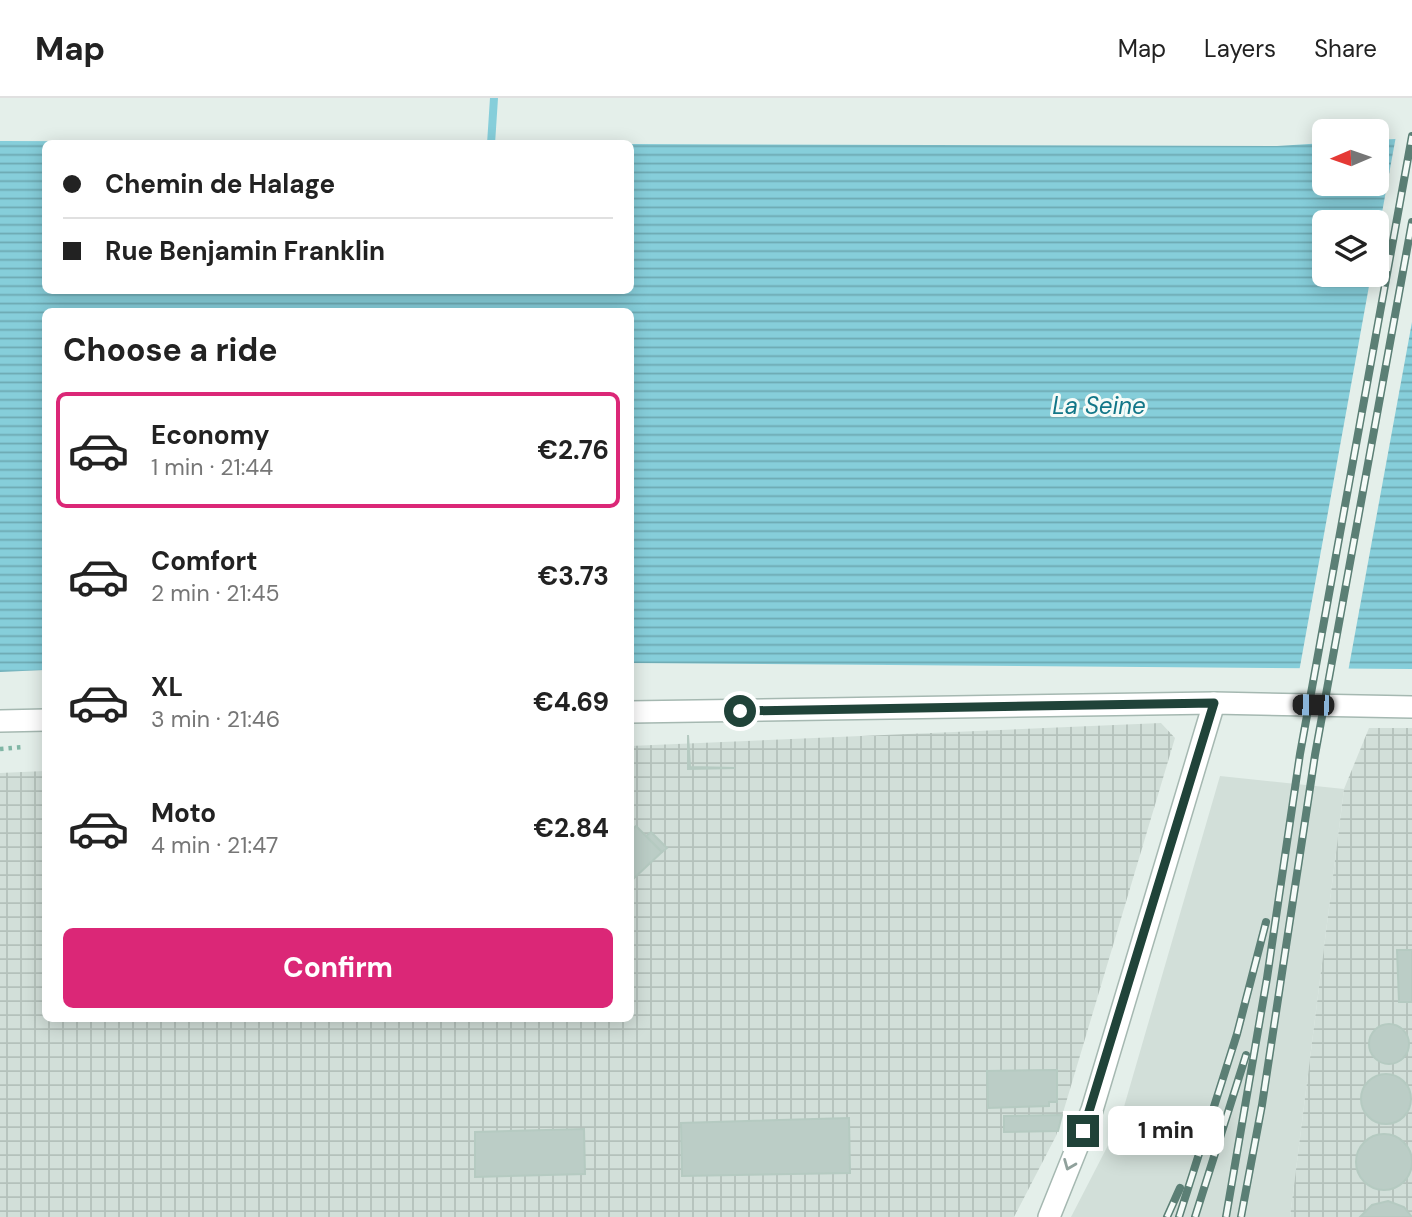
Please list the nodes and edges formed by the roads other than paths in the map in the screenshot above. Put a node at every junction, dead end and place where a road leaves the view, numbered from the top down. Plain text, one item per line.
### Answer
1 (1214, 703) junction
2 (1412, 707) edge
3 (634, 712) edge
4 (42, 720) edge
5 (0, 721) edge
6 (1049, 1217) edge

1 - 2 street
1 - 3 street
1 -> 6 street
4 - 5 street

